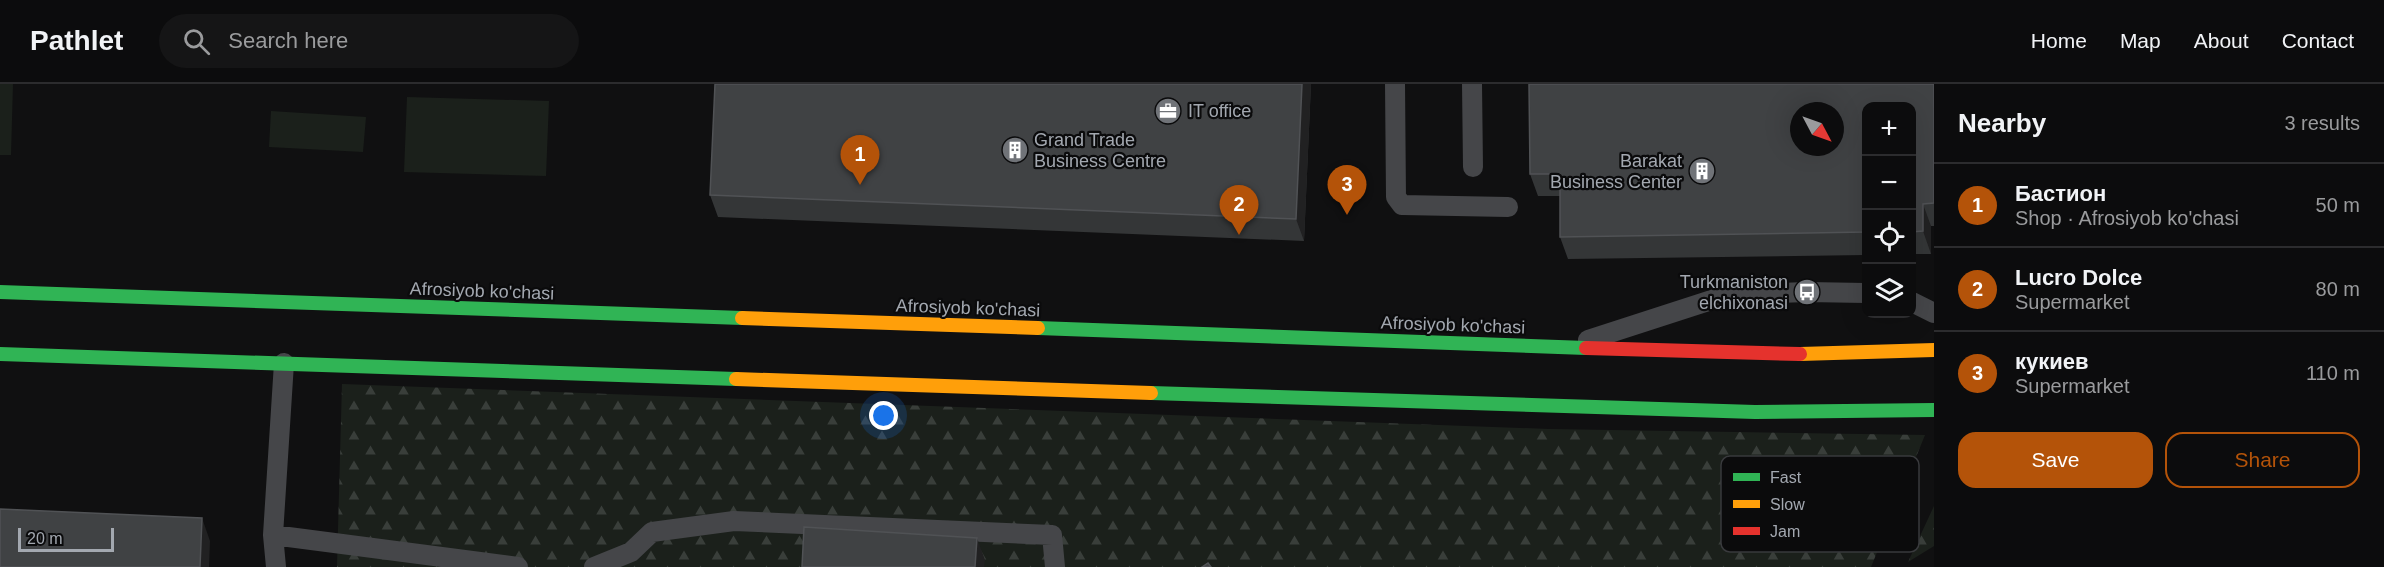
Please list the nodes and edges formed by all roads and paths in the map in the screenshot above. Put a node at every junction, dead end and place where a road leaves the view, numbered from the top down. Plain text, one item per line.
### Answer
1 (1395, 84) edge
2 (1472, 84) edge
3 (1473, 167) dead end
4 (1508, 207) dead end
5 (0, 292) edge
6 (1862, 293) edge
7 (1916, 304) edge
8 (1934, 313) edge
9 (1569, 346) junction
10 (1934, 350) edge
11 (0, 354) edge
12 (284, 363) junction
13 (1934, 410) edge
14 (273, 535) junction
15 (276, 567) edge
16 (518, 567) edge
17 (594, 567) edge
18 (1055, 567) edge

1 - 4 lane
2 - 3 lane
5 - 9 main road, Afrosiyob ko'chasi
6 - 9 lane
7 - 8 lane
9 - 10 main road, Afrosiyob ko'chasi
11 - 12 main road
12 - 13 main road
12 - 14 lane
14 - 15 lane
14 - 16 lane
17 - 18 lane

